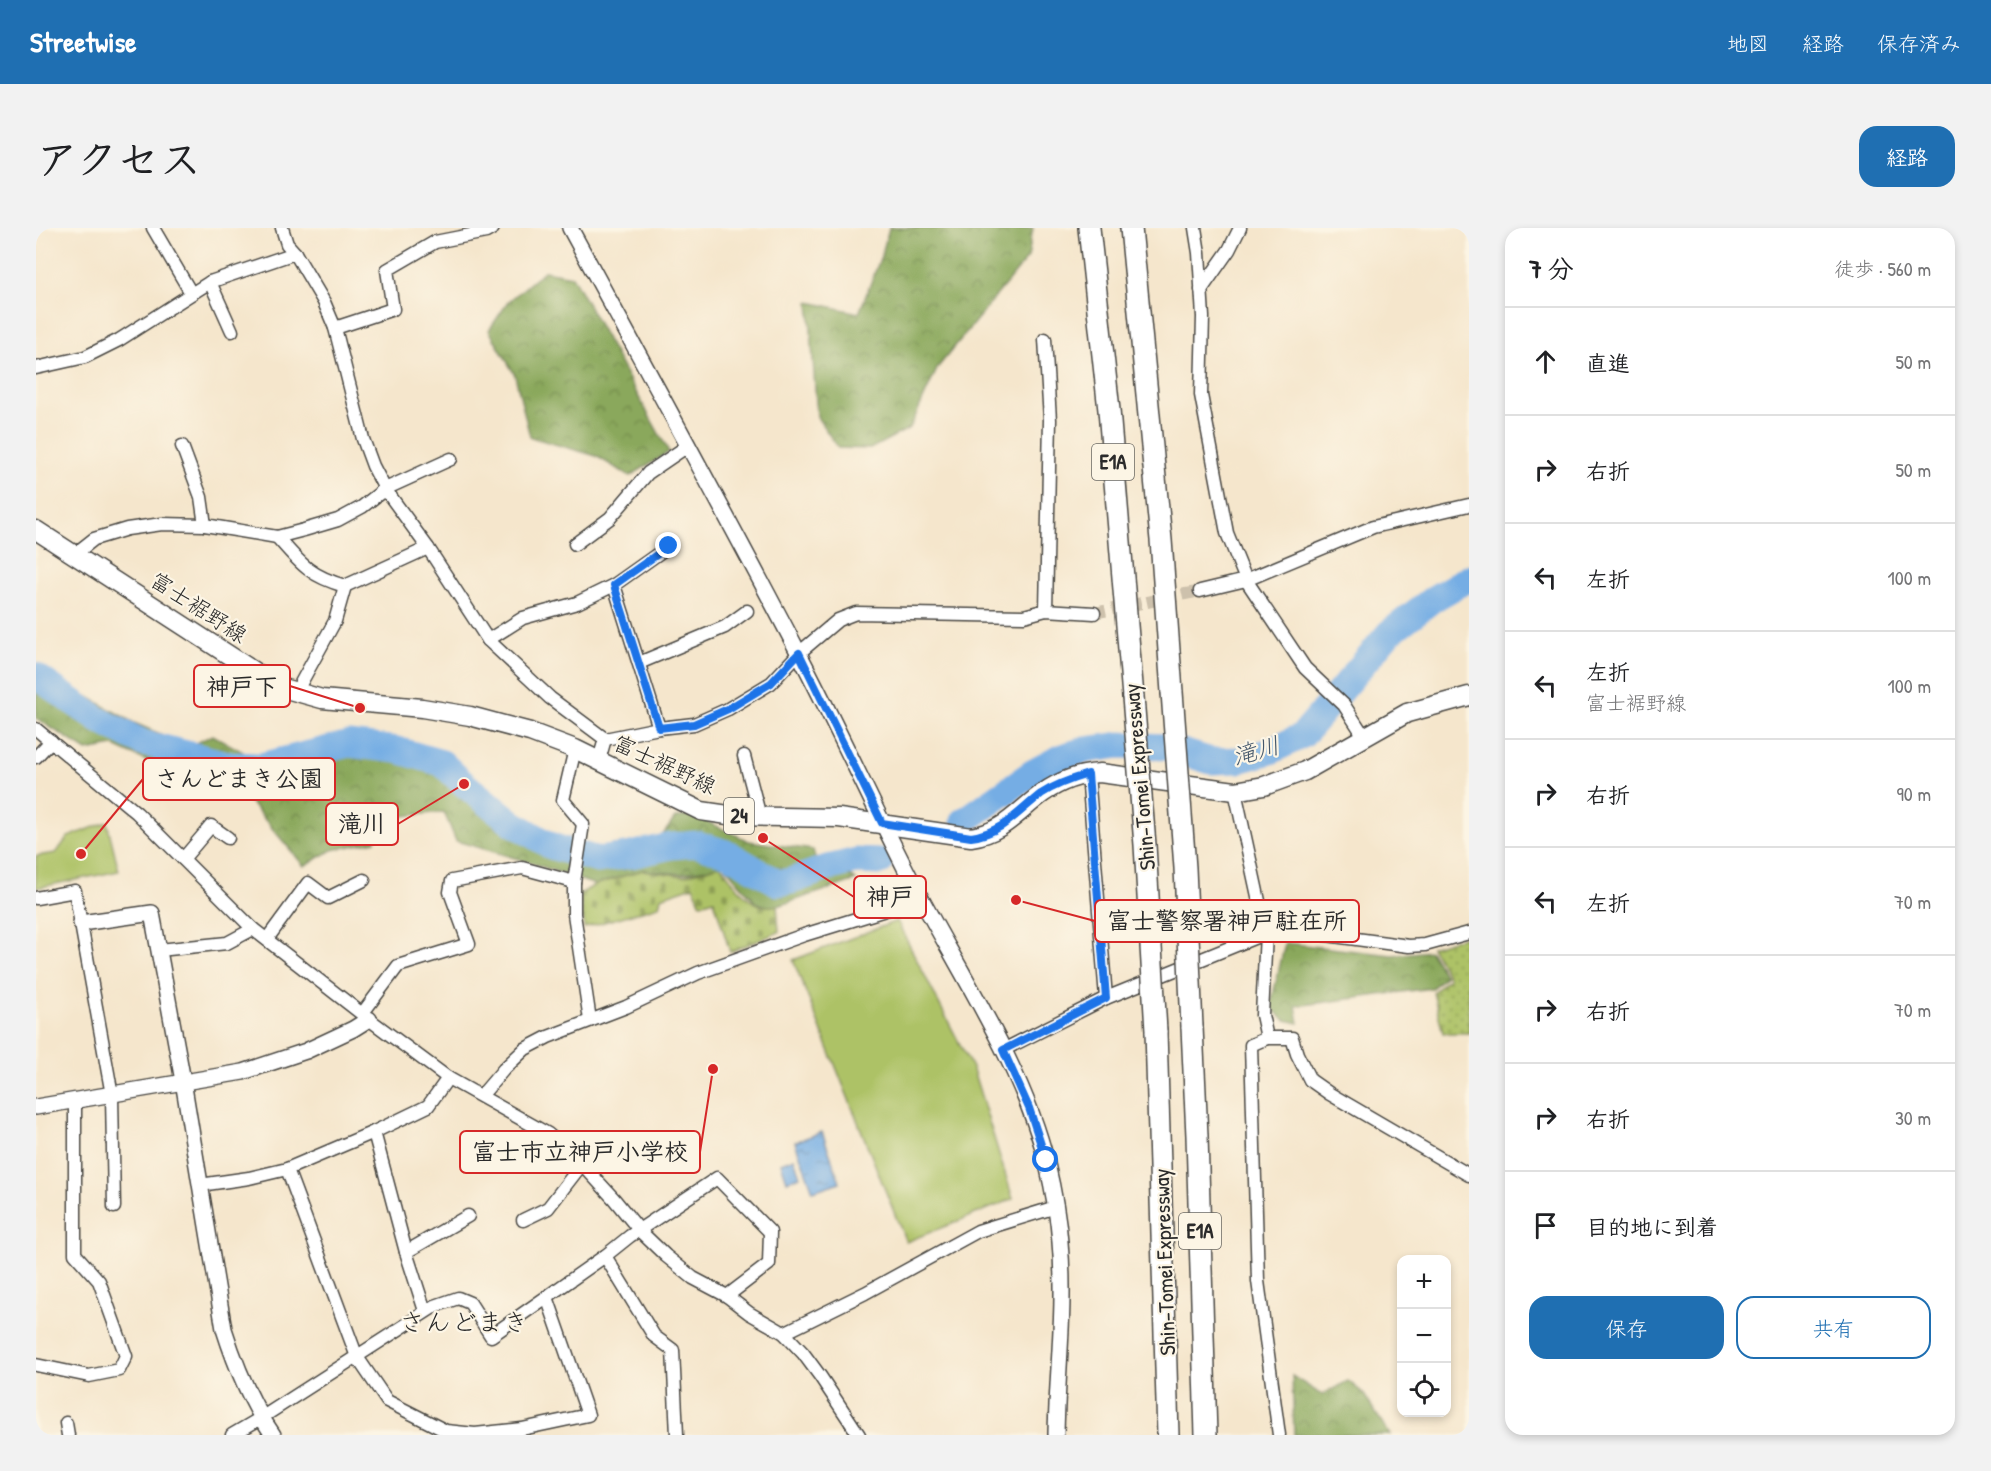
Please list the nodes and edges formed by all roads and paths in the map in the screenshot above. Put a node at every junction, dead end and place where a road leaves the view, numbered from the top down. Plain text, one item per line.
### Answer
1 (153, 228) edge
2 (282, 228) edge
3 (493, 228) edge
4 (570, 228) edge
5 (1089, 228) edge
6 (1131, 228) edge
7 (1195, 228) edge
8 (1240, 228) edge
9 (296, 253) junction
10 (210, 282) junction
11 (1201, 290) junction
12 (191, 293) junction
13 (335, 327) junction
14 (232, 331) dead end
15 (1045, 339) dead end
16 (36, 368) edge
17 (689, 445) junction
18 (182, 446) dead end
19 (452, 459) dead end
20 (385, 489) junction
21 (1469, 506) edge
22 (205, 525) junction
23 (36, 530) edge
24 (277, 537) junction
25 (575, 544) dead end
26 (669, 546) dead end
27 (428, 548) junction
28 (75, 554) junction
29 (1246, 580) junction
30 (614, 585) junction
31 (345, 586) junction
32 (1200, 591) tunnel mouth
33 (1046, 610) junction
34 (747, 611) dead end
35 (1094, 613) tunnel mouth
36 (488, 640) junction
37 (799, 653) junction
38 (639, 663) junction
39 (296, 692) junction
40 (1469, 696) edge
41 (659, 728) junction
42 (36, 729) edge
43 (1364, 736) junction
44 (605, 739) junction
45 (51, 741) junction
46 (575, 749) junction
47 (744, 756) dead end
48 (36, 758) edge
49 (599, 760) junction
50 (1088, 774) junction
51 (1235, 791) junction
52 (760, 817) junction
53 (882, 823) junction
54 (228, 838) dead end
55 (183, 859) junction
56 (364, 880) dead end
57 (574, 882) junction
58 (36, 898) edge
59 (921, 898) junction
60 (81, 923) junction
61 (253, 929) junction
62 (1266, 933) junction
63 (1469, 933) edge
64 (267, 939) junction
65 (159, 950) junction
66 (1106, 998) junction
67 (365, 1017) junction
68 (590, 1020) junction
69 (1267, 1038) junction
70 (1003, 1050) junction
71 (448, 1078) junction
72 (183, 1081) junction
73 (112, 1095) junction
74 (481, 1096) junction
75 (75, 1101) junction
76 (36, 1107) edge
77 (374, 1132) junction
78 (582, 1164) junction
79 (287, 1169) junction
80 (1469, 1176) edge
81 (200, 1185) junction
82 (114, 1207) dead end
83 (1056, 1207) junction
84 (468, 1216) dead end
85 (523, 1220) dead end
86 (640, 1231) junction
87 (406, 1252) junction
88 (605, 1256) junction
89 (727, 1296) junction
90 (547, 1298) junction
91 (425, 1311) junction
92 (784, 1333) junction
93 (357, 1357) junction
94 (36, 1365) edge
95 (261, 1418) junction
96 (857, 1434) edge
97 (231, 1435) edge
98 (273, 1435) edge
99 (677, 1435) edge
100 (1056, 1435) edge
101 (1168, 1435) edge
102 (1206, 1435) edge
103 (1279, 1435) edge

1 - 12 street
2 - 9 street
3 - 13 street
4 - 17 street
5 - 101 highway, Shin-Tomei Expressway / E1A, bridge
6 - 102 highway, Shin-Tomei Expressway / E1A, bridge
7 - 11 street
8 - 11 street
9 - 10 street
9 - 13 street
10 - 12 street
10 - 14 street
11 - 29 street
12 - 16 street
13 - 20 street
15 - 33 street
17 - 25 street
17 - 37 street
18 - 22 street
19 - 20 street
20 - 24 street
20 - 27 street
21 - 29 street
22 - 24 street
22 - 28 street
23 - 28 main road, 富士裾野線 / 24
24 - 31 street
26 - 30 street
27 - 31 street
27 - 36 street
28 - 39 main road, 富士裾野線 / 24
29 - 32 street
29 - 43 street
30 - 36 street
30 - 38 street
31 - 39 street
33 - 35 street
33 - 37 street
34 - 38 street
36 - 44 street
37 - 41 street
37 - 53 street
38 - 41 street
39 - 46 main road, 富士裾野線 / 24
40 - 43 main road, 富士裾野線 / 24
41 - 44 street
42 - 45 street
43 - 51 main road, 富士裾野線 / 24
44 - 49 street
45 - 48 street
45 - 55 street
46 - 49 main road, 富士裾野線 / 24
46 - 57 street
47 - 52 street
49 - 52 main road, 富士裾野線 / 24
50 - 51 main road, 富士裾野線 / 24
50 - 53 main road, 富士裾野線 / 24
50 - 66 street
51 - 62 street
52 - 53 main road, 富士裾野線 / 24
53 - 59 street
54 - 55 street
55 - 61 street
56 - 64 street
57 - 67 street
57 - 68 street
58 - 60 street
59 - 68 street
59 - 70 street
60 - 65 street
60 - 73 street
61 - 64 street
61 - 65 street
62 - 63 street
62 - 66 street
62 - 69 street
64 - 67 street
65 - 72 street
66 - 70 street
67 - 71 street
67 - 72 street
68 - 74 street
69 - 80 street
69 - 103 street
70 - 83 street
71 - 74 street
71 - 77 street
72 - 73 street
72 - 81 street
73 - 75 street
73 - 82 street
74 - 78 street
75 - 76 street
75 - 94 street
77 - 79 street
77 - 87 street
78 - 85 street
78 - 86 street
79 - 81 street
79 - 93 street
81 - 95 street
83 - 92 street
83 - 100 street
84 - 87 street
86 - 88 street
86 - 89 street
86 - 89 street
87 - 91 street
88 - 90 street
88 - 99 street
89 - 92 street
90 - 91 street
90 - 93 street
91 - 93 street
92 - 96 street
93 - 95 street
95 - 97 street
95 - 98 street

